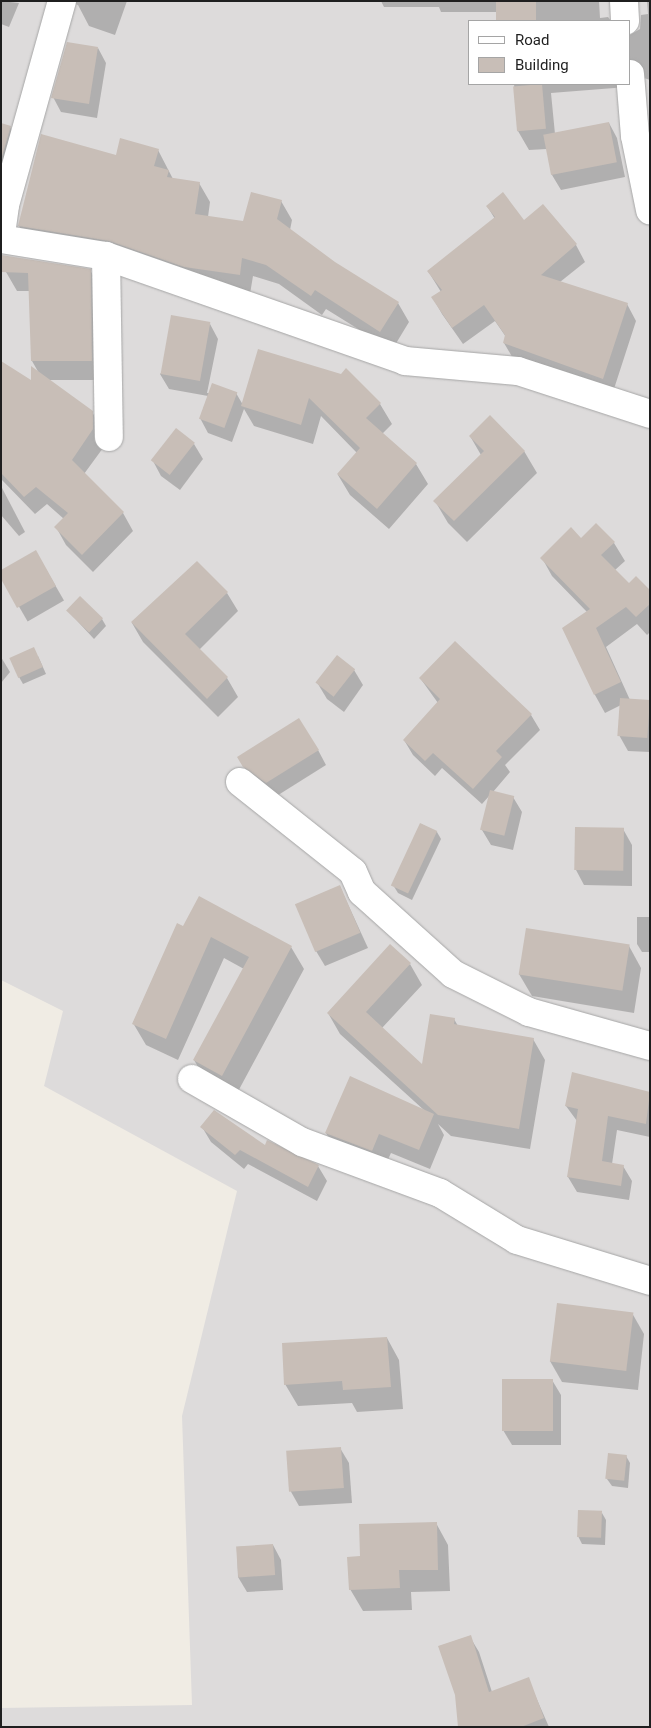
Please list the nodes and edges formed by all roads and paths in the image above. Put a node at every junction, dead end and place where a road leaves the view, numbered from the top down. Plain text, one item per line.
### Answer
1 (62, 1) edge
2 (624, 1) edge
3 (625, 20) edge
4 (631, 85) edge
5 (650, 210) edge
6 (1, 234) edge
7 (1, 239) edge
8 (106, 256) junction
9 (650, 414) edge
10 (110, 438) dead end
11 (240, 782) dead end
12 (650, 1046) edge
13 (192, 1079) dead end
14 (650, 1281) edge

1 - 6 street
2 - 3 street
4 - 5 street
7 - 8 street
8 - 9 street
8 - 10 street
11 - 12 street
13 - 14 street

